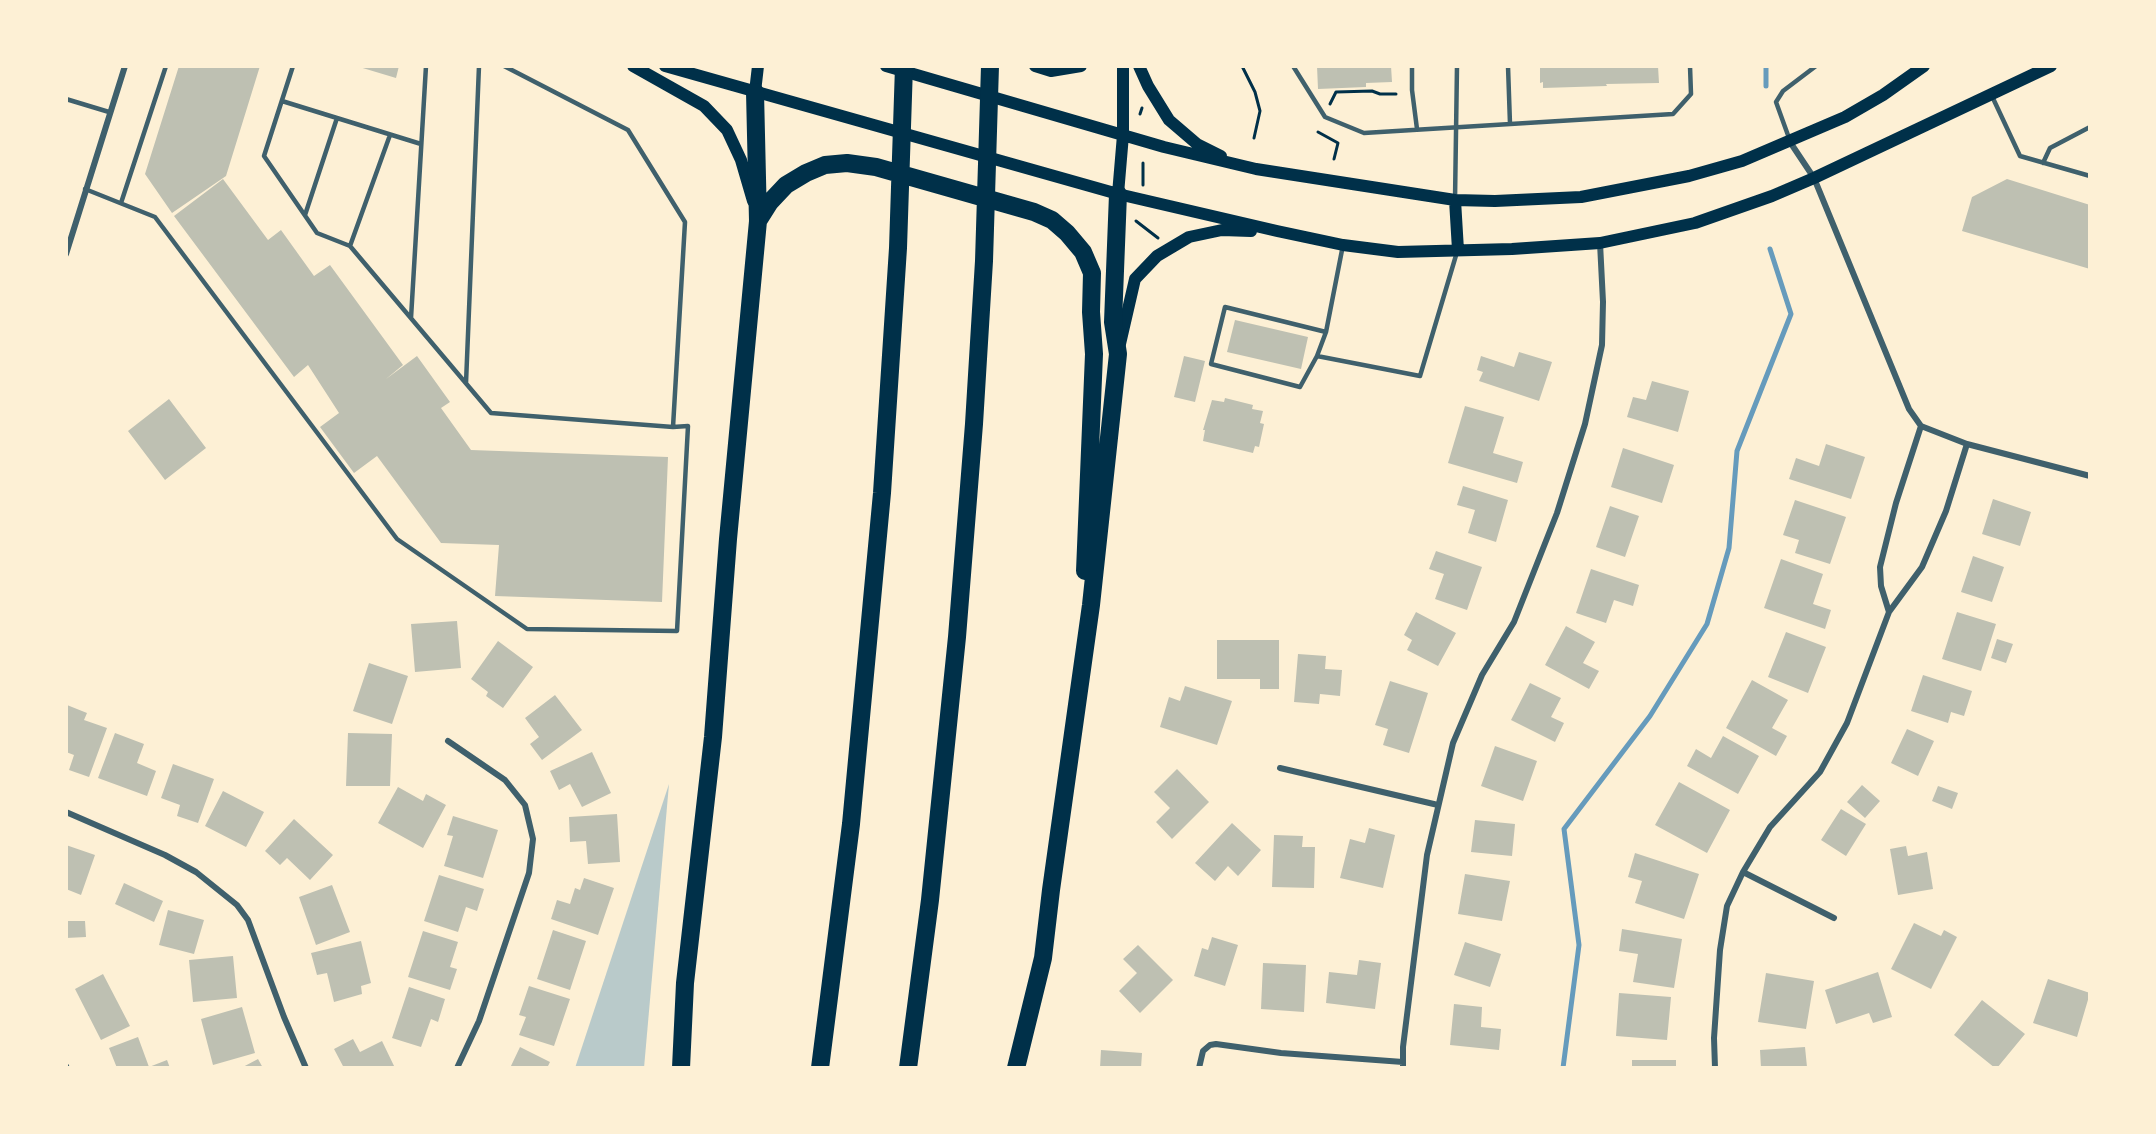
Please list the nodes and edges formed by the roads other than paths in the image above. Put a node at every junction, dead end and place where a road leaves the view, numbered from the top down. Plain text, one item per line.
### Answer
1 (125, 66) edge
2 (165, 66) edge
3 (293, 66) edge
4 (426, 66) edge
5 (479, 66) edge
6 (504, 66) edge
7 (633, 66) edge
8 (665, 66) edge
9 (758, 66) edge
10 (886, 66) edge
11 (904, 66) edge
12 (990, 66) edge
13 (1035, 66) edge
14 (1081, 66) edge
15 (1123, 66) edge
16 (1139, 66) edge
17 (1293, 66) edge
18 (1412, 66) edge
19 (1457, 66) edge
20 (1508, 66) edge
21 (1690, 66) edge
22 (1816, 66) edge
23 (1924, 66) edge
24 (2051, 66) edge
25 (755, 92) junction
26 (1991, 94) junction
27 (66, 99) edge
28 (282, 101) junction
29 (109, 112) junction
30 (337, 118) junction
31 (1510, 124) junction
32 (1457, 126) junction
33 (2090, 128) edge
34 (1417, 129) junction
35 (390, 135) junction
36 (1123, 135) junction
37 (1790, 142) junction
38 (421, 144) junction
39 (2043, 163) junction
40 (1256, 169) junction
41 (2090, 176) edge
42 (1814, 178) junction
43 (85, 189) junction
44 (1118, 194) junction
45 (1455, 200) junction
46 (121, 203) junction
47 (305, 216) junction
48 (758, 221) junction
49 (1277, 231) junction
50 (1600, 243) junction
51 (1343, 245) junction
52 (350, 246) junction
53 (1458, 250) junction
54 (66, 254) edge
55 (411, 318) junction
56 (1326, 332) junction
57 (1118, 354) junction
58 (1317, 356) junction
59 (466, 383) junction
60 (1921, 426) junction
61 (673, 427) junction
62 (1967, 444) junction
63 (2090, 476) edge
64 (1091, 605) junction
65 (1889, 612) junction
66 (448, 741) dead end
67 (1280, 768) dead end
68 (1438, 806) junction
69 (66, 812) edge
70 (1743, 872) junction
71 (1834, 918) dead end
72 (1403, 1065) edge
73 (306, 1068) edge
74 (457, 1068) edge
75 (681, 1068) edge
76 (820, 1068) edge
77 (908, 1068) edge
78 (1016, 1068) edge
79 (1199, 1068) edge
80 (1715, 1068) edge

1 - 29 street
2 - 46 lane
3 - 28 lane
4 - 38 lane
5 - 59 lane
6 - 61 lane
7 - 48 main road
8 - 25 main road
9 - 25 main road
10 - 36 main road
11 - 76 highway
12 - 77 highway
13 - 14 main road
15 - 36 main road
16 - 40 main road
17 - 34 lane
18 - 34 lane
19 - 32 lane
20 - 31 lane
21 - 31 lane
22 - 37 lane
23 - 37 main road
24 - 26 main road
25 - 44 main road
25 - 48 highway
26 - 39 lane
26 - 42 main road
27 - 29 lane
28 - 30 lane
28 - 47 lane
29 - 43 street
30 - 35 lane
30 - 47 lane
31 - 32 lane
32 - 34 lane
32 - 45 lane
33 - 39 lane
35 - 38 lane
35 - 52 lane
36 - 40 main road
36 - 44 main road
37 - 42 street
37 - 45 main road
38 - 55 lane
39 - 41 lane
40 - 45 main road
42 - 50 main road
42 - 60 street
43 - 46 lane
43 - 54 street
44 - 49 main road
44 - 57 highway
45 - 53 main road
46 - 61 lane
47 - 52 lane
48 - 64 highway
48 - 75 highway
49 - 51 main road
49 - 57 main road
50 - 53 main road
50 - 68 street
51 - 53 main road
51 - 56 lane
52 - 55 lane
53 - 58 lane
55 - 59 lane
56 - 58 lane
56 - 58 lane
57 - 64 highway
59 - 61 lane
60 - 62 street
60 - 65 street
62 - 63 street
62 - 65 street
64 - 78 highway
65 - 70 street
66 - 74 street
67 - 68 street
68 - 72 street
69 - 73 street
70 - 71 street
70 - 80 street
72 - 79 street

